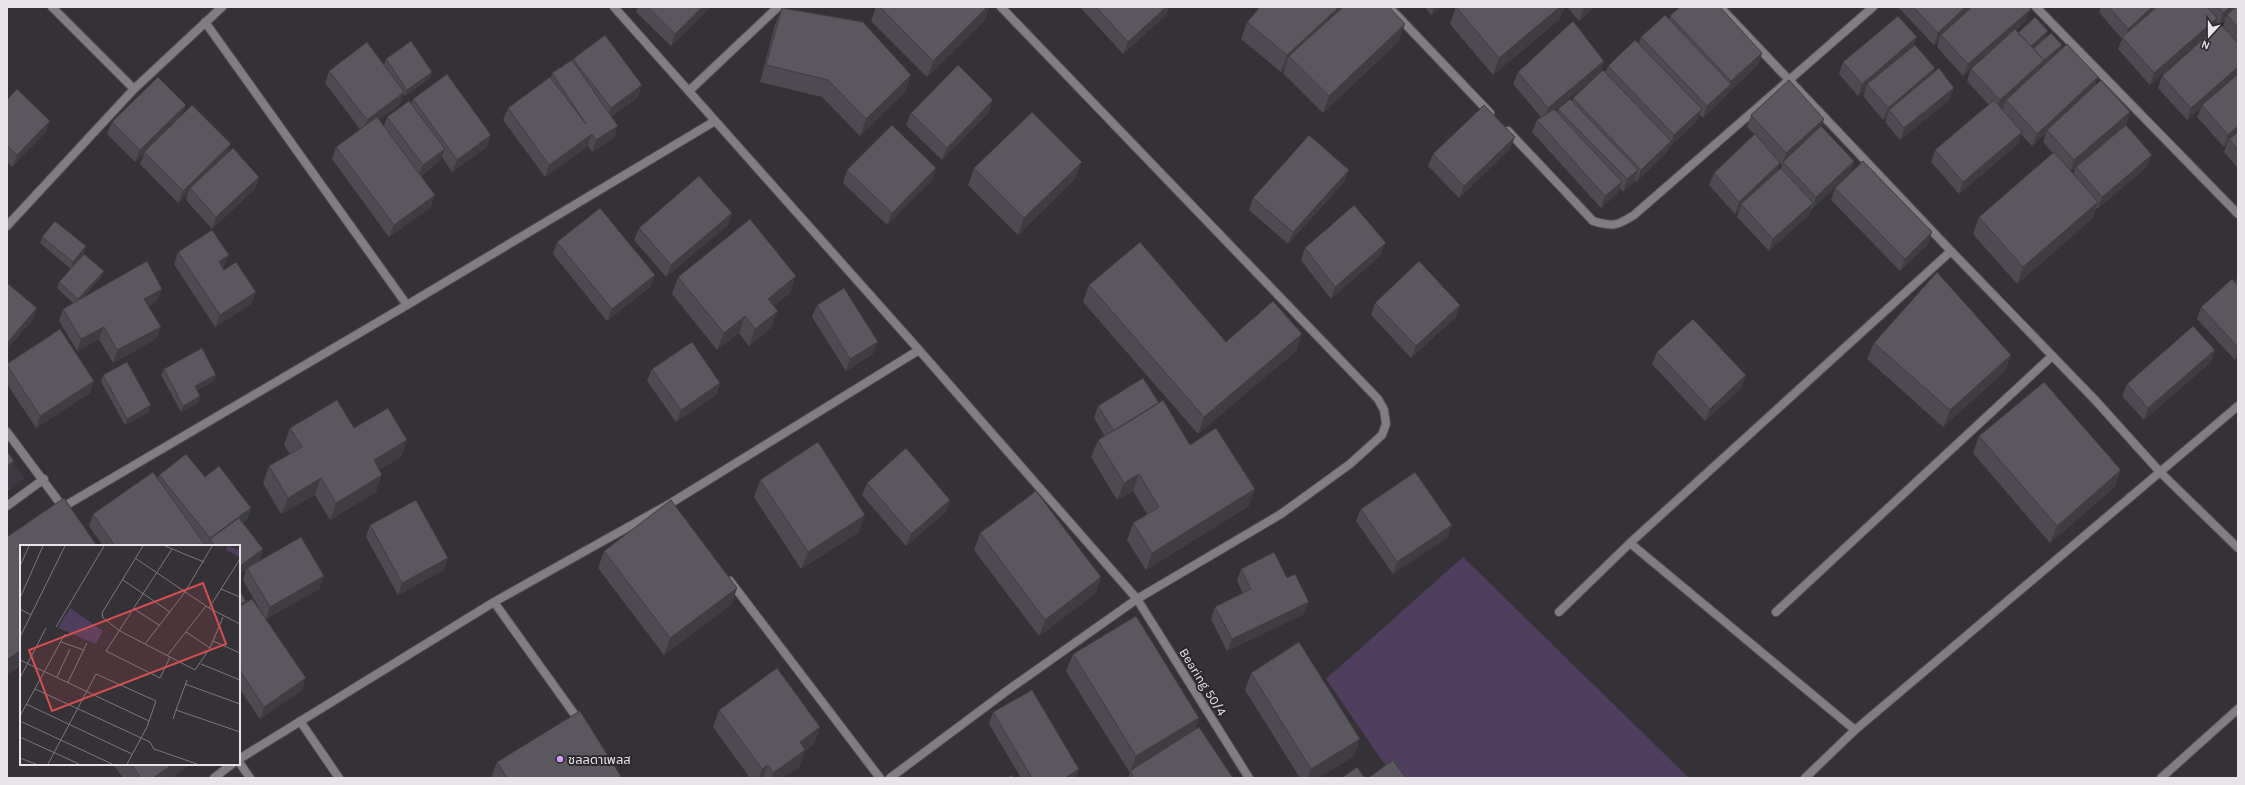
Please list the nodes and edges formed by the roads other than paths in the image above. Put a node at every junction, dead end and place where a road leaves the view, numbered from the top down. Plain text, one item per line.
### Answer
1 (52, 7) edge
2 (222, 7) edge
3 (614, 7) edge
4 (778, 7) edge
5 (1001, 7) edge
6 (1389, 7) edge
7 (1720, 7) edge
8 (1873, 7) edge
9 (2036, 7) edge
10 (205, 22) junction
11 (1790, 80) junction
12 (134, 89) junction
13 (690, 90) junction
14 (715, 121) junction
15 (2238, 214) edge
16 (7, 226) edge
17 (1951, 252) junction
18 (407, 305) junction
19 (919, 350) junction
20 (2052, 356) junction
21 (2238, 406) edge
22 (7, 432) edge
23 (2160, 472) junction
24 (44, 479) junction
25 (7, 506) edge
26 (63, 506) junction
27 (71, 518) edge
28 (1630, 543) junction
29 (2238, 548) edge
30 (723, 572) edge
31 (1137, 600) junction
32 (494, 602) junction
33 (1559, 612) dead end
34 (1776, 612) dead end
35 (2238, 709) edge
36 (300, 720) junction
37 (584, 728) edge
38 (1855, 730) junction
39 (240, 759) edge
40 (240, 762) edge
41 (231, 765) edge
42 (214, 778) edge
43 (250, 778) edge
44 (339, 778) edge
45 (880, 778) edge
46 (890, 778) edge
47 (1249, 778) edge
48 (1805, 778) edge
49 (2161, 778) edge

1 - 12 street
2 - 10 street
3 - 13 street, Bearing 50/4
4 - 13 street
5 - 31 street
6 - 11 street
7 - 11 street
8 - 11 street
9 - 15 street
10 - 12 street
10 - 18 street
11 - 17 street
12 - 16 street
13 - 14 street, Bearing 50/4
14 - 18 street
14 - 19 street, Bearing 50/4
17 - 20 street
17 - 28 street
18 - 26 street
19 - 31 street, Bearing 50/4
19 - 32 street
20 - 23 street
20 - 34 street
21 - 23 street
22 - 24 street
23 - 29 street
23 - 38 street
24 - 25 street
24 - 26 street
26 - 27 street
28 - 33 street
28 - 38 street
30 - 45 street
31 - 46 street
31 - 47 street, Bearing 50/4
32 - 36 street
32 - 37 street
35 - 49 street
36 - 39 street
36 - 44 street
38 - 48 street
40 - 43 street
41 - 42 street

